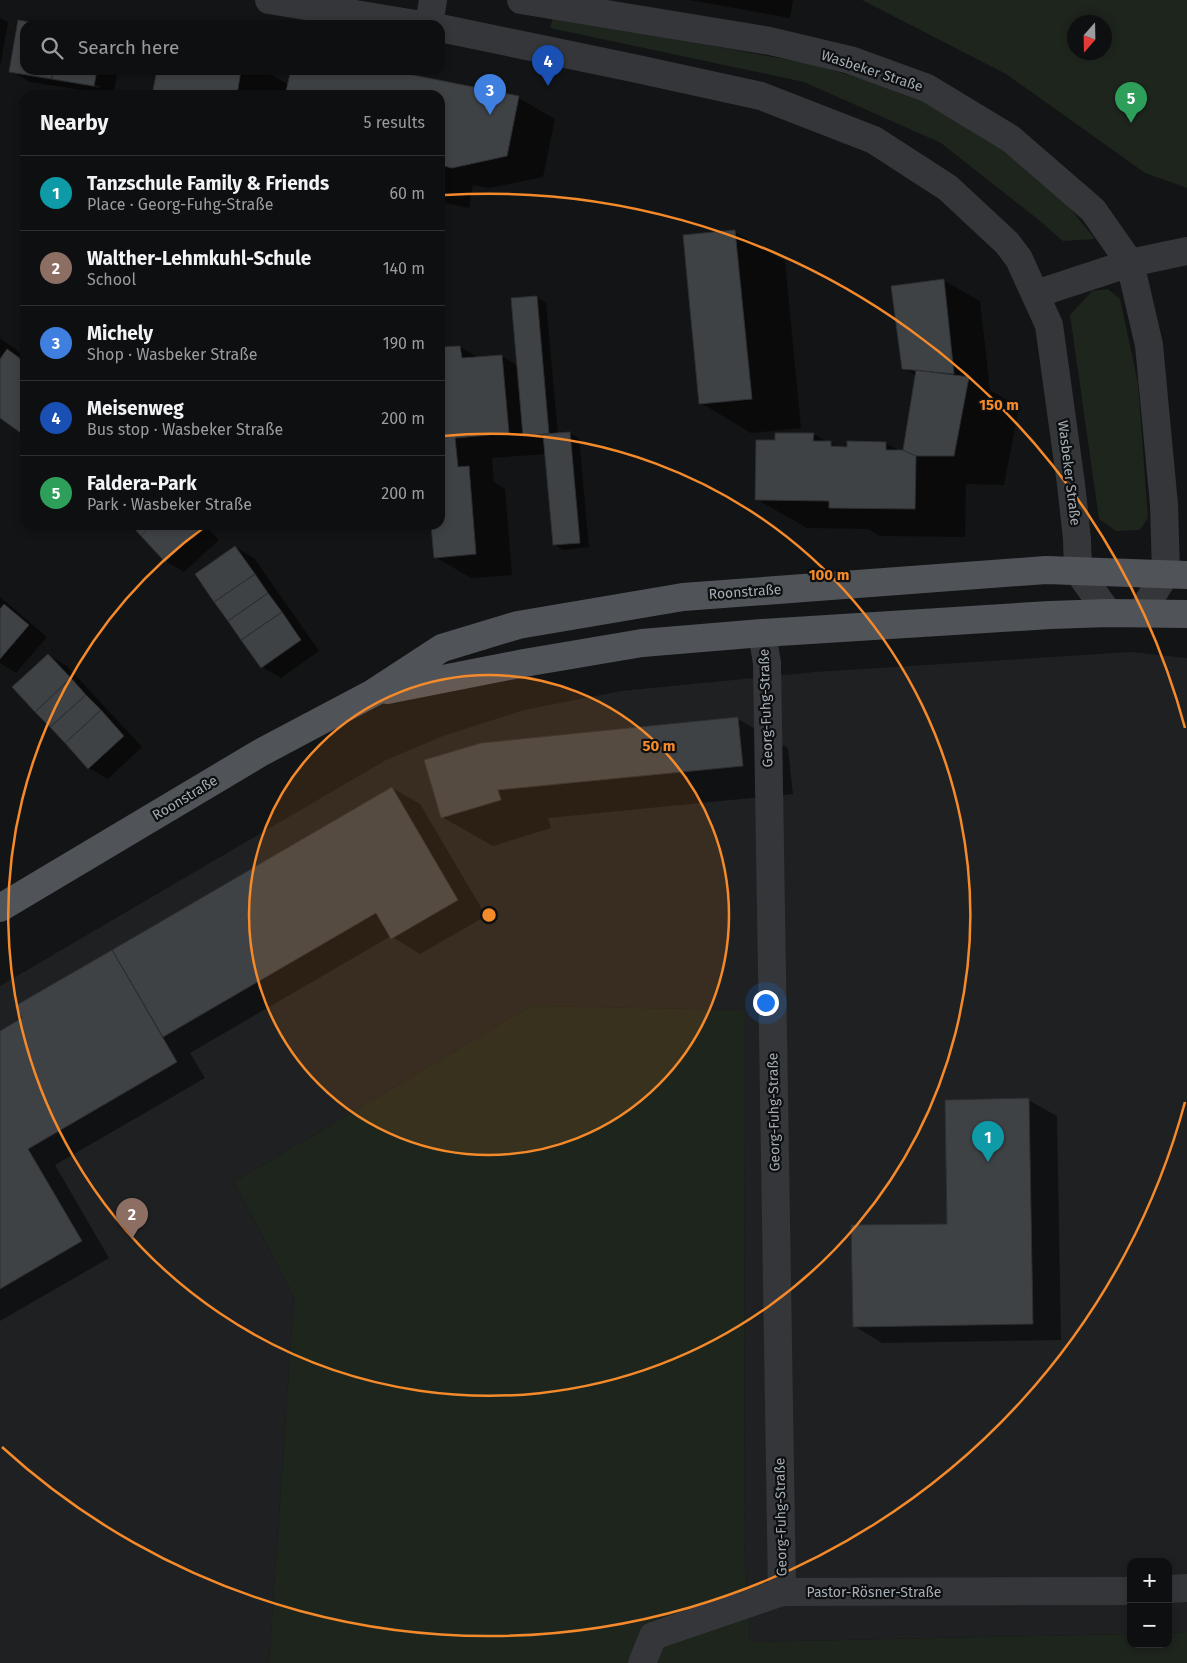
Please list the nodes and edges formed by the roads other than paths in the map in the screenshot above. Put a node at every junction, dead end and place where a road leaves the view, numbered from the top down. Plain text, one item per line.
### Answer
1 (269, 0) edge
2 (433, 0) edge
3 (521, 0) edge
4 (391, 20) edge
5 (430, 20) edge
6 (445, 29) edge
7 (1187, 251) edge
8 (1130, 264) junction
9 (1036, 294) junction
10 (1078, 571) junction
11 (1176, 574) edge
12 (1108, 613) junction
13 (1141, 613) junction
14 (1187, 614) edge
15 (762, 633) junction
16 (373, 693) junction
17 (0, 908) edge
18 (1187, 1588) edge
19 (1172, 1589) edge
20 (1127, 1591) edge
21 (782, 1592) junction
22 (642, 1663) edge

1 - 4 street
2 - 5 street
3 - 8 street, Wasbeker Straße
6 - 9 street, Wasbeker Straße
7 - 8 street
8 - 9 street
8 - 11 street, Wasbeker Straße
9 - 10 street, Wasbeker Straße
10 - 11 main road, Roonstraße
10 - 12 street
10 - 16 main road, Roonstraße
11 - 13 street
12 - 13 main road
12 - 15 main road, Roonstraße
13 - 14 main road
15 - 16 main road, Roonstraße
15 - 21 street, Georg-Fuhg-Straße
16 - 17 main road, Roonstraße
18 - 19 street
20 - 21 street, Pastor-Rösner-Straße
21 - 22 street, Pastor-Rösner-Straße

